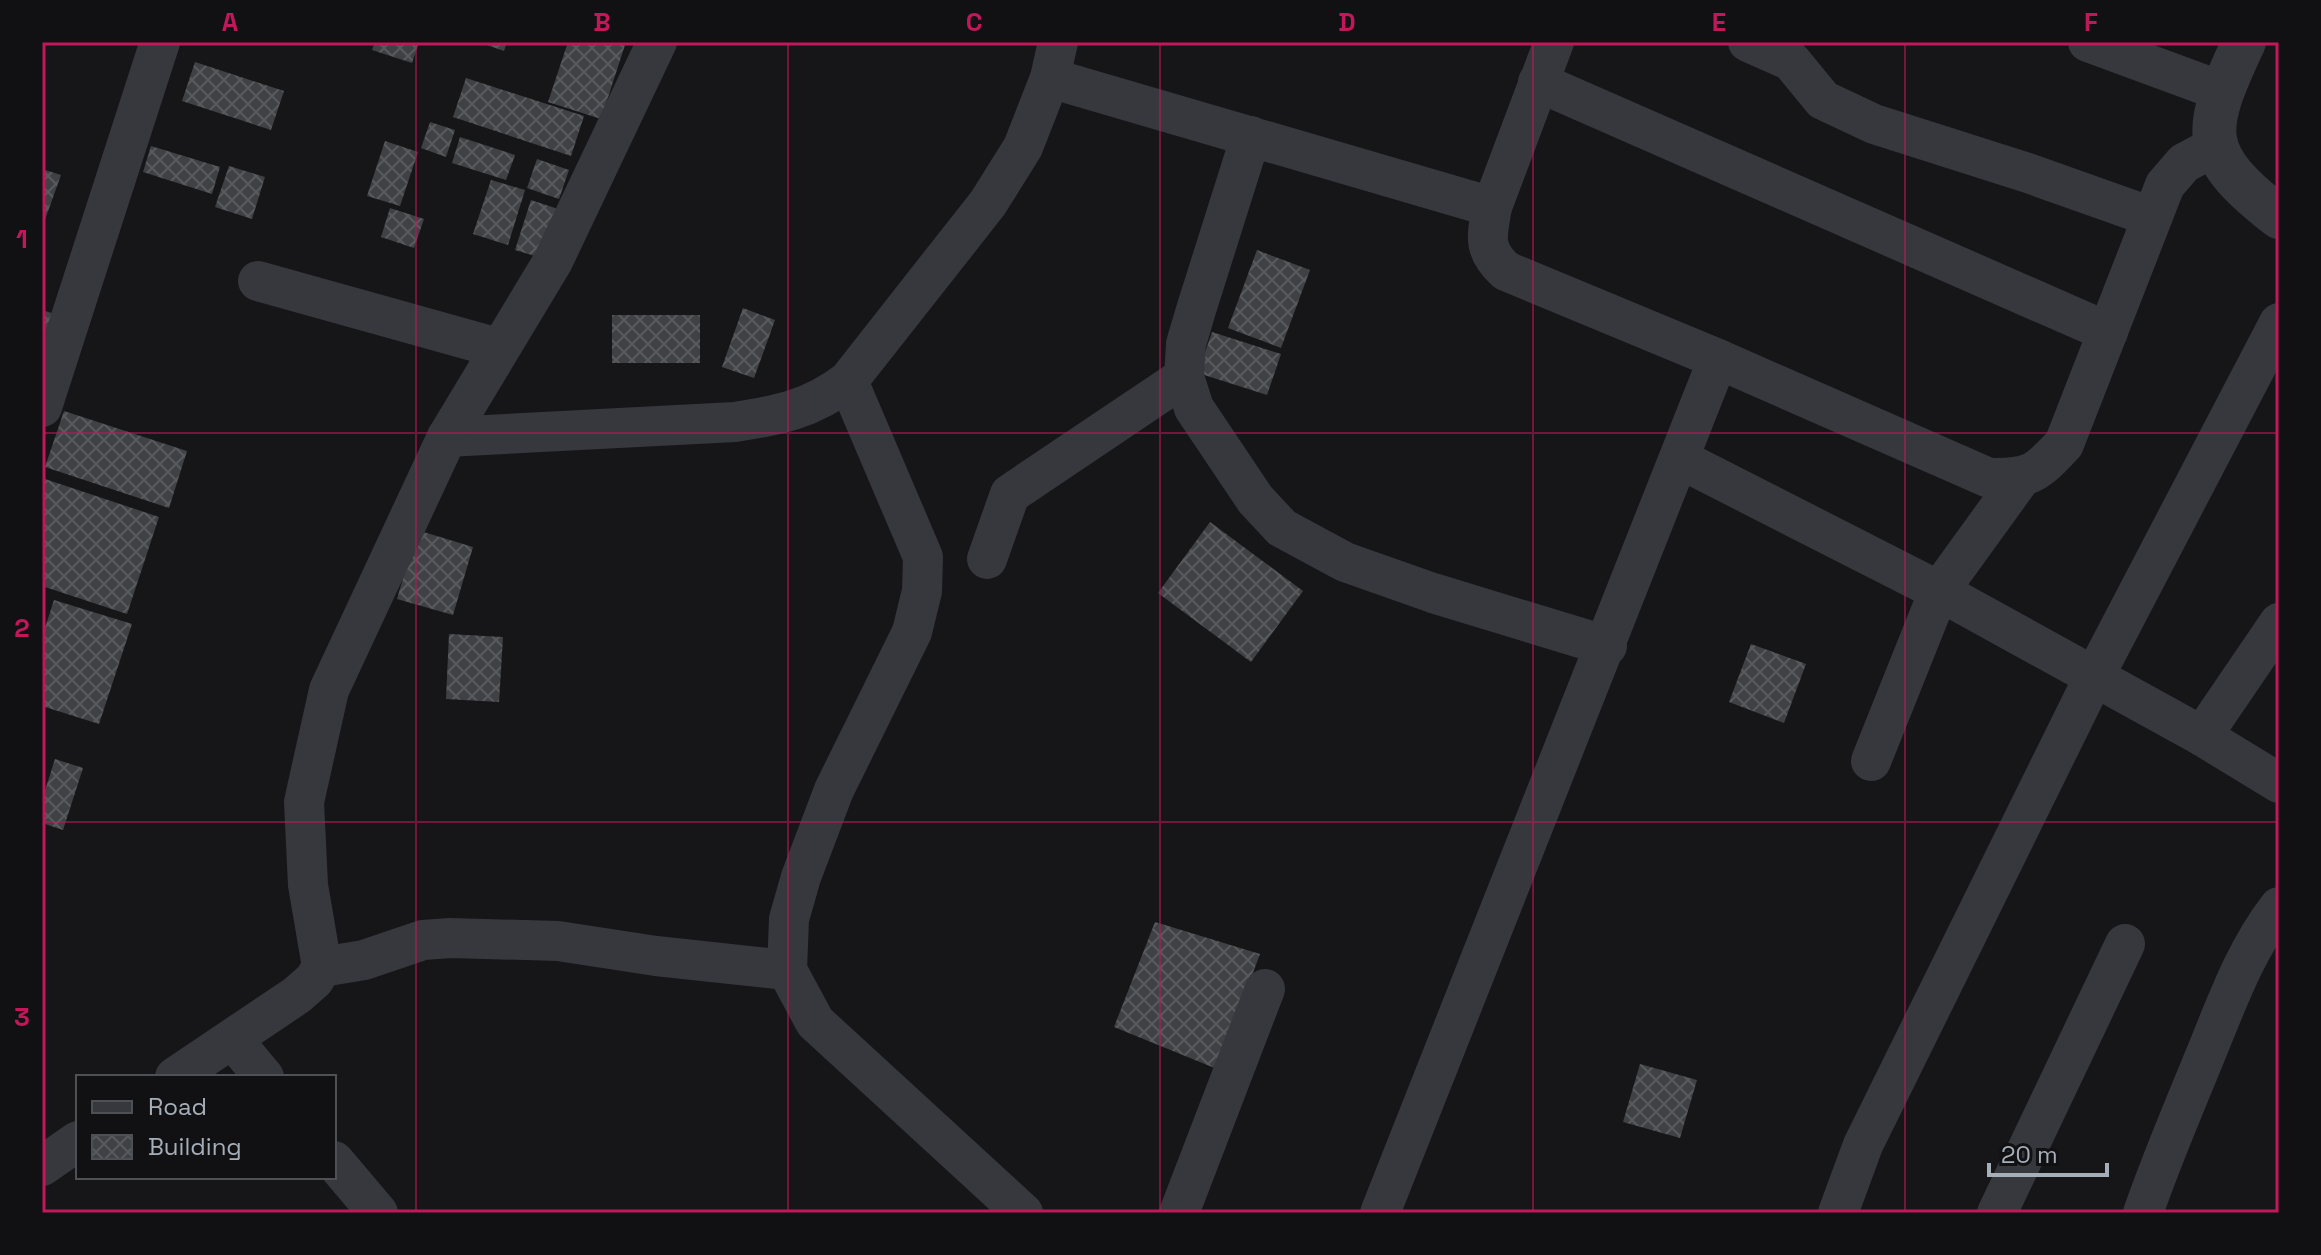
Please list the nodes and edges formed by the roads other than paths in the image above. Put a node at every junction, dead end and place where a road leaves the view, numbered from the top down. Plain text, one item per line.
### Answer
1 (160, 42) edge
2 (1554, 42) edge
3 (1748, 42) edge
4 (2088, 42) edge
5 (2244, 42) edge
6 (652, 43) edge
7 (1054, 60) edge
8 (1538, 82) junction
9 (2221, 91) junction
10 (1251, 136) junction
11 (2214, 147) junction
12 (1492, 207) junction
13 (2152, 217) junction
14 (2279, 217) edge
15 (258, 281) dead end
16 (2279, 323) edge
17 (2108, 332) junction
18 (498, 348) junction
19 (1718, 359) junction
20 (1184, 377) junction
21 (848, 381) junction
22 (42, 407) edge
23 (447, 437) junction
24 (1680, 459) junction
25 (2020, 479) junction
26 (987, 559) dead end
27 (1939, 591) junction
28 (2279, 623) edge
29 (1607, 646) junction
30 (2094, 677) junction
31 (2202, 736) junction
32 (1871, 761) dead end
33 (2279, 783) edge
34 (2279, 907) edge
35 (2125, 944) dead end
36 (322, 967) junction
37 (787, 970) junction
38 (1265, 989) dead end
39 (233, 1040) junction
40 (178, 1075) edge
41 (262, 1075) edge
42 (76, 1142) edge
43 (336, 1163) edge
44 (42, 1166) edge
45 (378, 1213) edge
46 (1023, 1213) edge
47 (1179, 1213) edge
48 (1380, 1213) edge
49 (1838, 1213) edge
50 (1997, 1213) edge
51 (2143, 1213) edge

1 - 22 street
2 - 8 street
3 - 13 street
4 - 9 street
5 - 9 street
6 - 18 street
7 - 10 street
7 - 21 street
8 - 12 street
8 - 17 street
9 - 11 street
10 - 12 street
10 - 20 street
11 - 13 street
11 - 14 street
12 - 19 street
13 - 17 street
15 - 18 street
16 - 30 street
17 - 25 street
18 - 23 street
19 - 24 street
19 - 25 street
20 - 26 street
20 - 29 street
21 - 23 street
21 - 37 street
23 - 36 street
24 - 27 street
24 - 29 street
25 - 27 street
27 - 30 street
27 - 32 street
28 - 31 street
29 - 48 street
30 - 31 street
30 - 49 street
31 - 33 street
34 - 51 street
35 - 50 street
36 - 37 street
36 - 39 street
37 - 46 street
38 - 47 street
39 - 40 street
39 - 41 street
42 - 44 street
43 - 45 street

